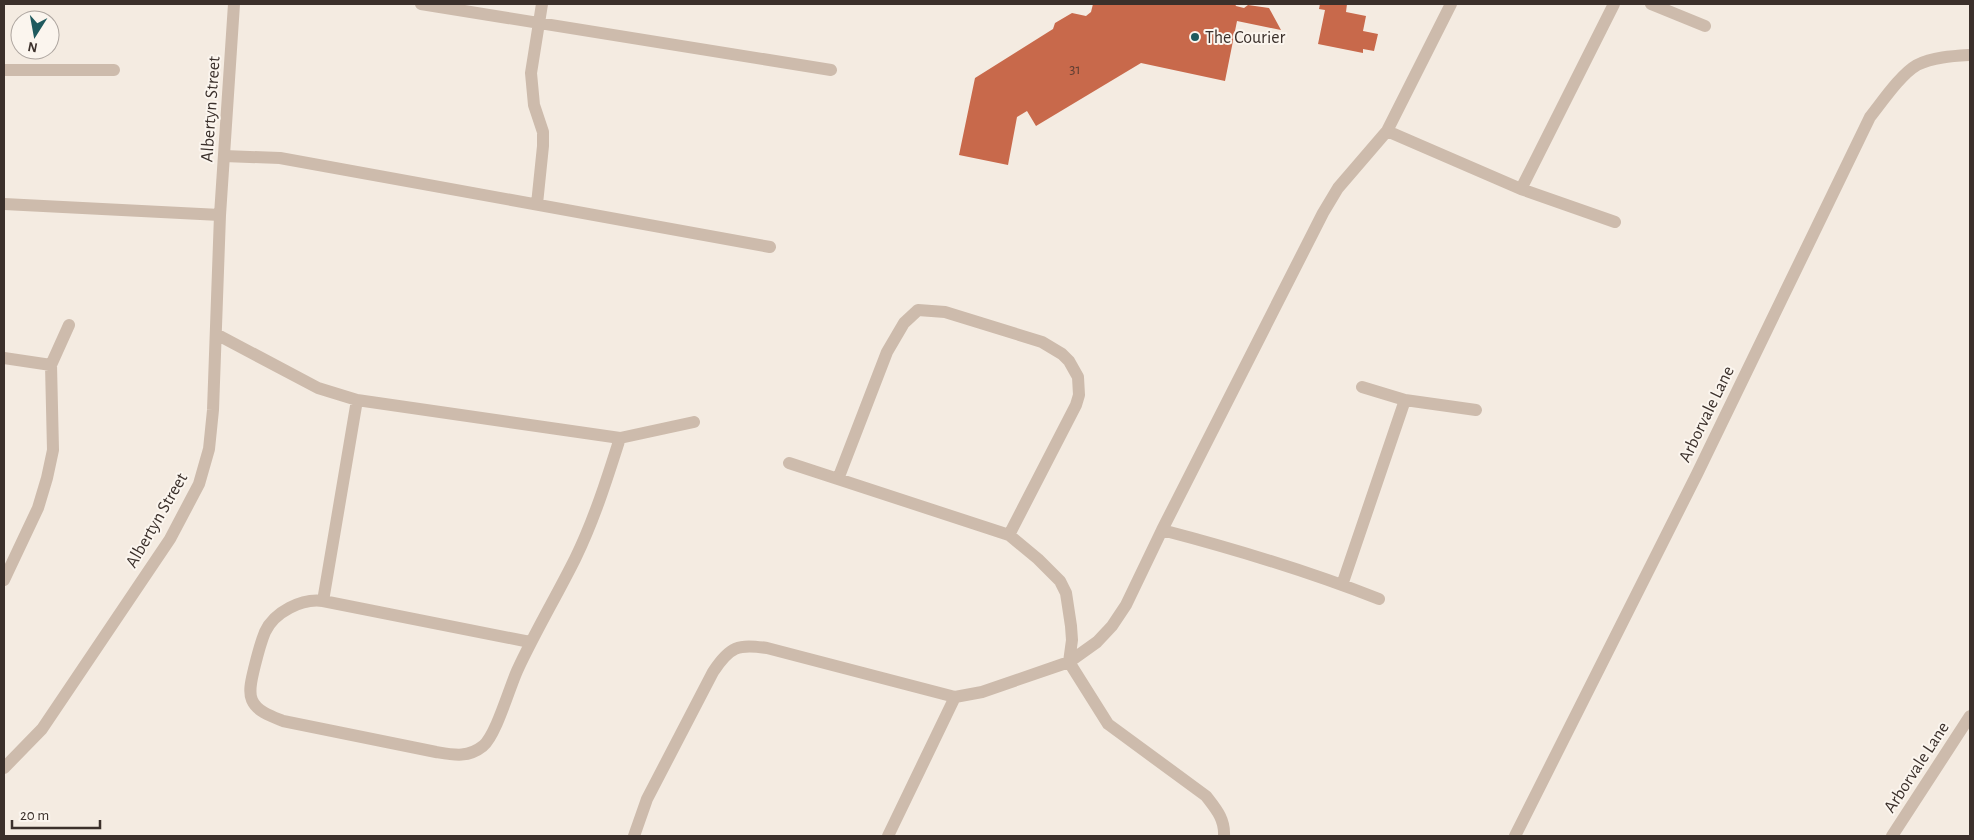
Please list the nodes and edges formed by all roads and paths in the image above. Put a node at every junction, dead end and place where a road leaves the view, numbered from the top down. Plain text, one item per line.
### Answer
1 (234, 4) edge
2 (421, 4) edge
3 (542, 4) edge
4 (1451, 4) edge
5 (1614, 4) edge
6 (1651, 4) edge
7 (538, 21) junction
8 (1704, 26) dead end
9 (1970, 55) edge
10 (4, 70) edge
11 (114, 70) dead end
12 (831, 70) dead end
13 (1387, 131) junction
14 (224, 156) junction
15 (1521, 188) junction
16 (4, 204) edge
17 (537, 204) junction
18 (220, 216) junction
19 (1615, 222) dead end
20 (770, 247) dead end
21 (69, 325) dead end
22 (216, 334) junction
23 (4, 358) edge
24 (52, 366) junction
25 (1362, 387) dead end
26 (356, 400) junction
27 (1405, 400) junction
28 (1476, 410) dead end
29 (694, 422) dead end
30 (620, 438) junction
31 (789, 463) dead end
32 (838, 479) junction
33 (1162, 530) junction
34 (1009, 535) junction
35 (4, 580) edge
36 (1342, 585) junction
37 (1379, 599) dead end
38 (323, 601) junction
39 (530, 642) junction
40 (1069, 662) junction
41 (955, 697) junction
42 (1970, 716) edge
43 (4, 768) edge
44 (634, 836) edge
45 (888, 836) edge
46 (1224, 836) edge
47 (1515, 836) edge
48 (1892, 836) edge

1 - 14 street, Albertyn Street
2 - 7 street
3 - 7 street
4 - 13 street
5 - 15 street
6 - 8 street
7 - 12 street
7 - 17 street
9 - 47 street, Arborvale Lane
10 - 11 street
13 - 15 street
13 - 33 street
14 - 17 street
14 - 18 street, Albertyn Street
15 - 19 street
16 - 18 street
17 - 20 street
18 - 22 street, Albertyn Street
21 - 24 street
22 - 26 street
22 - 43 street, Albertyn Street
23 - 24 street
24 - 35 street
25 - 27 street
26 - 30 street
26 - 38 street
27 - 28 street
27 - 36 street
29 - 30 street
30 - 39 street
31 - 32 street
32 - 34 street
32 - 34 street
33 - 36 street
33 - 40 street
34 - 40 street
36 - 37 street
38 - 39 street
38 - 39 street
40 - 41 street
40 - 46 street
41 - 44 street
41 - 45 street
42 - 48 street, Arborvale Lane

